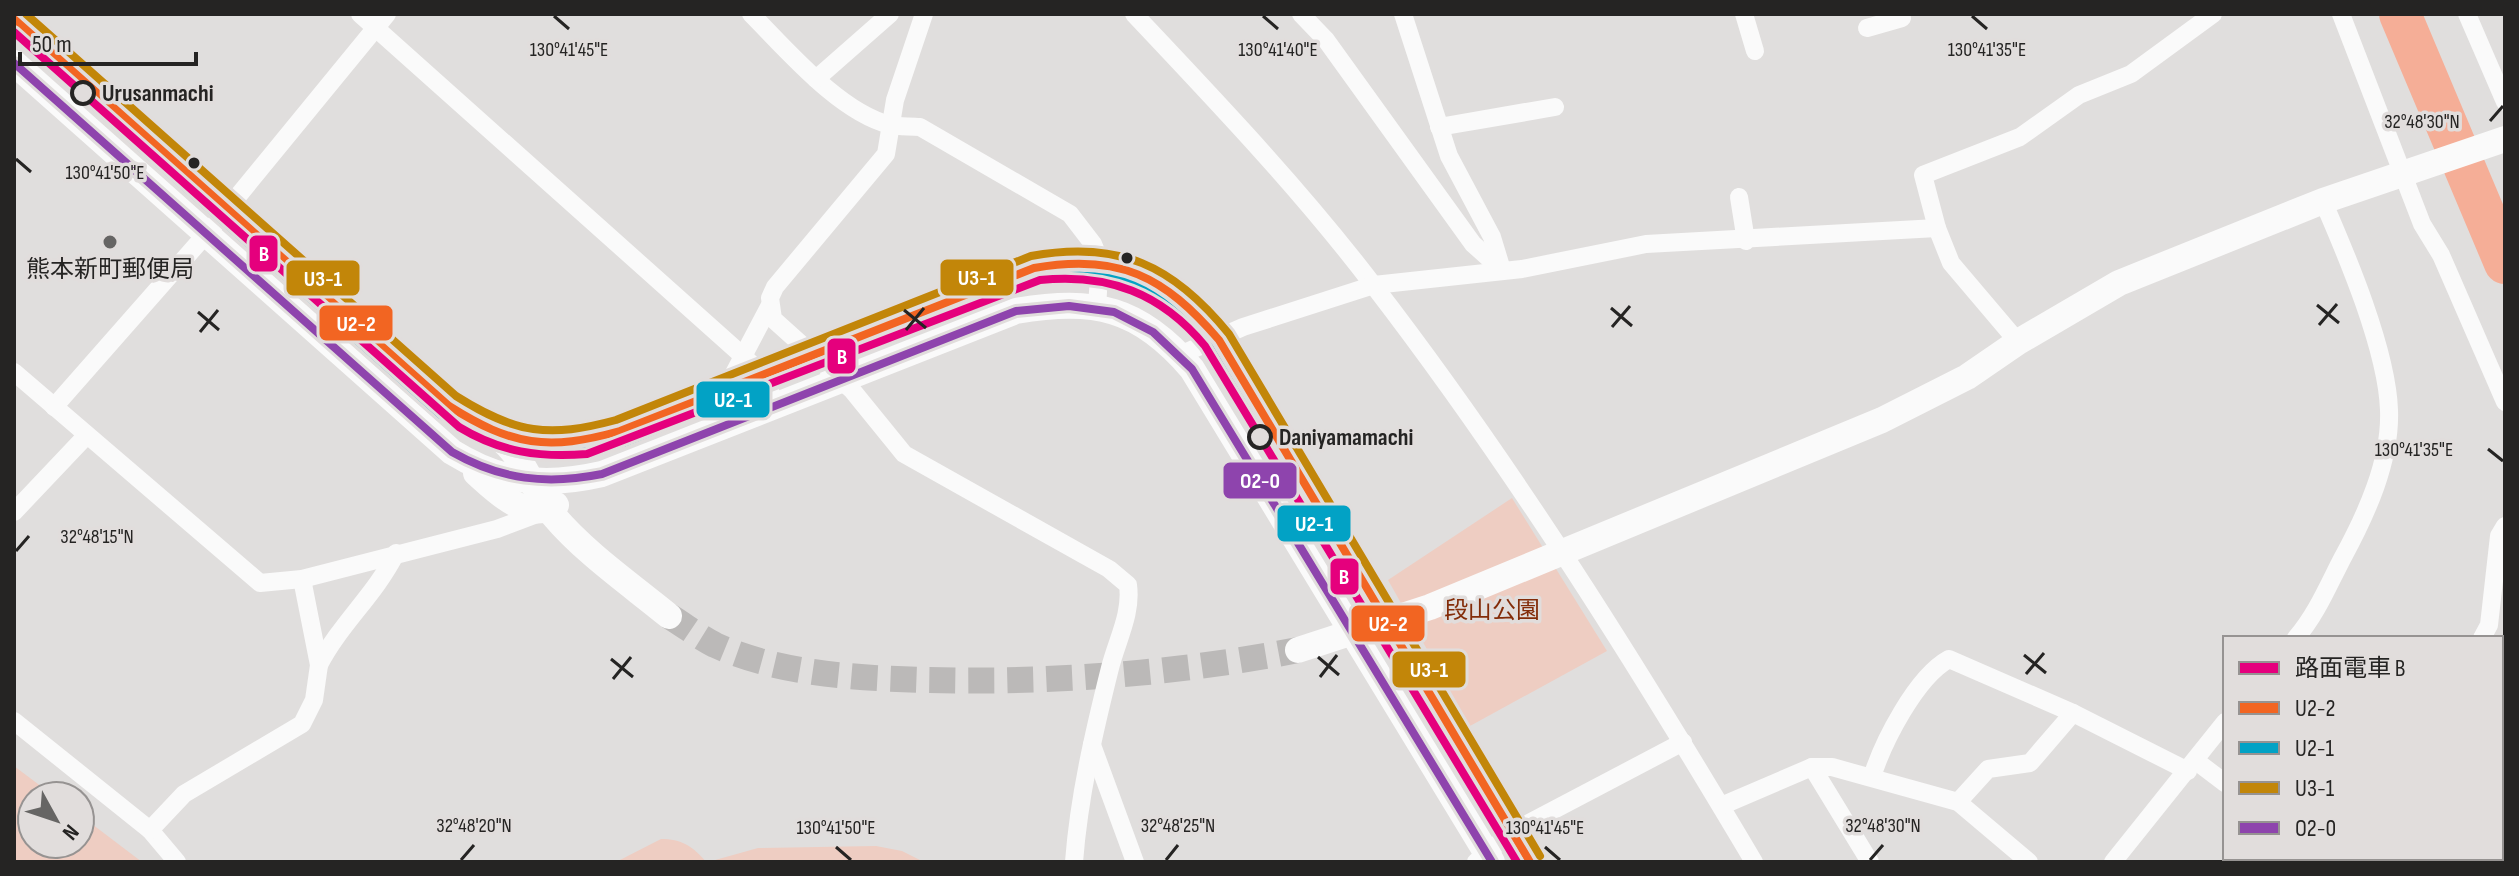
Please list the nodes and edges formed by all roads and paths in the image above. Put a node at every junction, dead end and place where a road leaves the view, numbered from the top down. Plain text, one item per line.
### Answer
1 (360, 14) edge
2 (751, 14) edge
3 (890, 14) edge
4 (924, 14) edge
5 (1134, 14) edge
6 (1301, 14) edge
7 (1403, 14) edge
8 (1744, 14) edge
9 (2213, 14) edge
10 (2341, 14) edge
11 (2467, 14) edge
12 (1902, 18) dead end
13 (14, 19) edge
14 (382, 21) edge
15 (1867, 28) dead end
16 (1755, 51) dead end
17 (14, 63) edge
18 (816, 79) junction
19 (2505, 102) edge
20 (1555, 107) dead end
21 (891, 126) junction
22 (1439, 127) junction
23 (2505, 139) edge
24 (2409, 173) junction
25 (1739, 197) dead end
26 (2323, 201) junction
27 (227, 209) junction
28 (1937, 228) junction
29 (206, 234) junction
30 (1746, 241) junction
31 (1100, 261) junction
32 (1502, 270) junction
33 (1374, 285) junction
34 (769, 307) junction
35 (1097, 307) junction
36 (1219, 340) junction
37 (2018, 342) junction
38 (813, 353) junction
39 (1180, 355) junction
40 (743, 356) junction
41 (14, 372) edge
42 (763, 375) junction
43 (840, 378) junction
44 (719, 393) junction
45 (2505, 402) edge
46 (776, 405) junction
47 (54, 407) junction
48 (620, 431) junction
49 (494, 434) junction
50 (86, 436) junction
51 (452, 452) junction
52 (602, 474) junction
53 (546, 483) junction
54 (548, 510) junction
55 (14, 512) edge
56 (2505, 526) edge
57 (396, 553) junction
58 (302, 579) junction
59 (669, 616) tunnel mouth
60 (2298, 636) edge
61 (2483, 636) edge
62 (1298, 650) tunnel mouth
63 (319, 665) junction
64 (2073, 713) junction
65 (14, 721) edge
66 (2223, 725) edge
67 (1683, 742) junction
68 (1092, 745) junction
69 (2192, 766) junction
70 (1812, 767) junction
71 (1872, 777) junction
72 (2223, 782) edge
73 (1958, 802) junction
74 (1721, 806) junction
75 (150, 830) junction
76 (1512, 832) junction
77 (1484, 859) edge
78 (177, 862) edge
79 (1074, 862) edge
80 (1135, 862) edge
81 (1530, 862) edge
82 (1754, 862) edge
83 (1870, 862) edge
84 (2029, 862) edge
85 (2113, 862) edge

1 - 14 street
2 - 18 street
3 - 18 street
4 - 21 street
5 - 33 street
6 - 32 street
7 - 22 street
8 - 16 street
9 - 28 street
10 - 24 street
11 - 19 street
12 - 15 street
13 - 27 street
14 - 27 street
14 - 40 street
17 - 29 street
18 - 21 street
20 - 22 street
21 - 31 street
21 - 34 street
22 - 32 street
23 - 24 street
24 - 26 street
24 - 45 street
25 - 30 street
26 - 37 street
26 - 60 street
27 - 29 street
27 - 49 street
28 - 30 street
28 - 37 street
29 - 47 street
29 - 51 street
30 - 32 street
31 - 35 street
31 - 36 street
31 - 38 street
32 - 33 street
33 - 36 street
33 - 67 street
34 - 38 street
34 - 40 street
35 - 39 street
35 - 43 street
36 - 39 street
36 - 76 street
37 - 62 street
38 - 42 street
38 - 43 street
39 - 77 street
40 - 42 street
40 - 44 street
41 - 47 street
42 - 44 street
42 - 46 street
43 - 46 street
43 - 68 street
44 - 48 street
46 - 52 street
47 - 50 street
48 - 49 street
48 - 53 street
49 - 53 street
50 - 55 street
50 - 58 street
51 - 53 street
51 - 54 street
52 - 53 street
52 - 54 street
53 - 54 street
54 - 57 street
54 - 59 street
56 - 61 street
57 - 58 street
57 - 63 street
58 - 63 street
63 - 75 street
64 - 69 street
64 - 71 street
64 - 73 street
65 - 75 street
66 - 69 street
67 - 74 street
67 - 76 street
68 - 79 street
68 - 80 street
69 - 72 street
69 - 85 street
70 - 71 street
70 - 74 street
70 - 83 street
71 - 73 street
73 - 84 street
74 - 82 street
75 - 78 street
76 - 77 street
76 - 81 street

